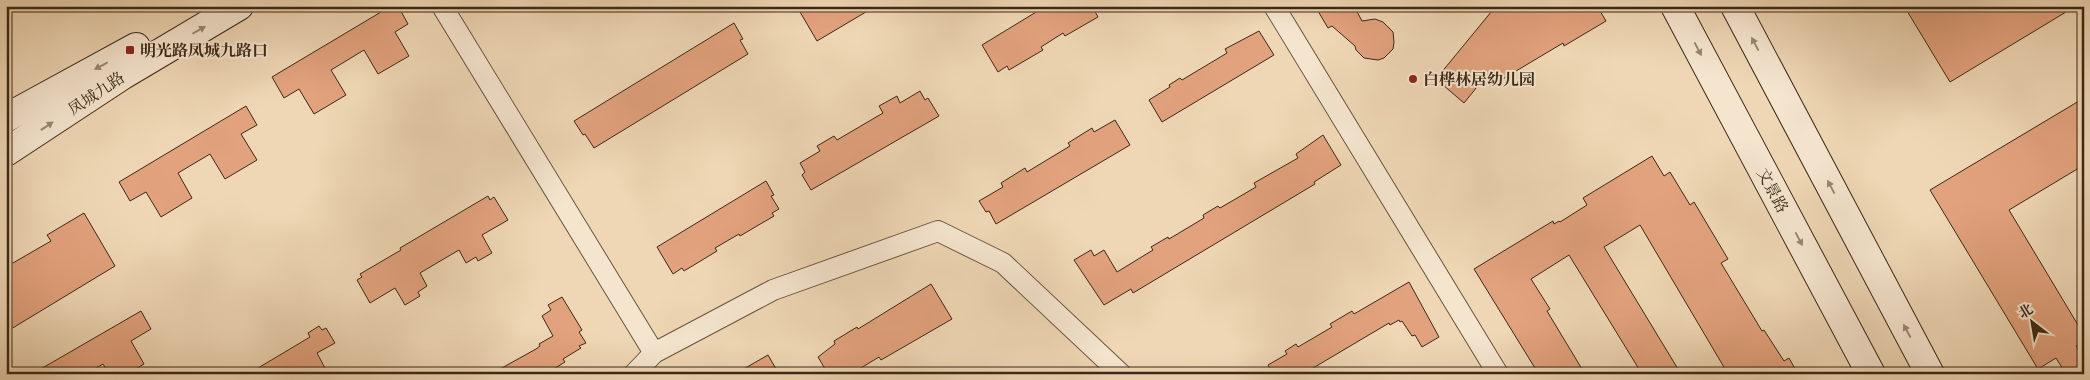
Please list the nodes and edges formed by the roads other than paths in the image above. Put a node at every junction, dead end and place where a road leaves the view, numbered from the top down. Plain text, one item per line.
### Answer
1 (204, 6) edge
2 (239, 6) edge
3 (442, 6) edge
4 (1274, 6) edge
5 (1675, 6) edge
6 (1735, 6) edge
7 (6, 118) edge
8 (6, 152) edge
9 (654, 353) junction
10 (634, 374) edge
11 (1120, 374) edge
12 (1498, 374) edge
13 (1871, 374) edge
14 (1930, 374) edge

1 -> 7 main road, 凤城九路
8 -> 2 main road, 凤城九路
3 - 9 street
4 - 12 street
5 -> 13 main road, 文景路
14 -> 6 main road
9 - 10 street
9 - 11 street

